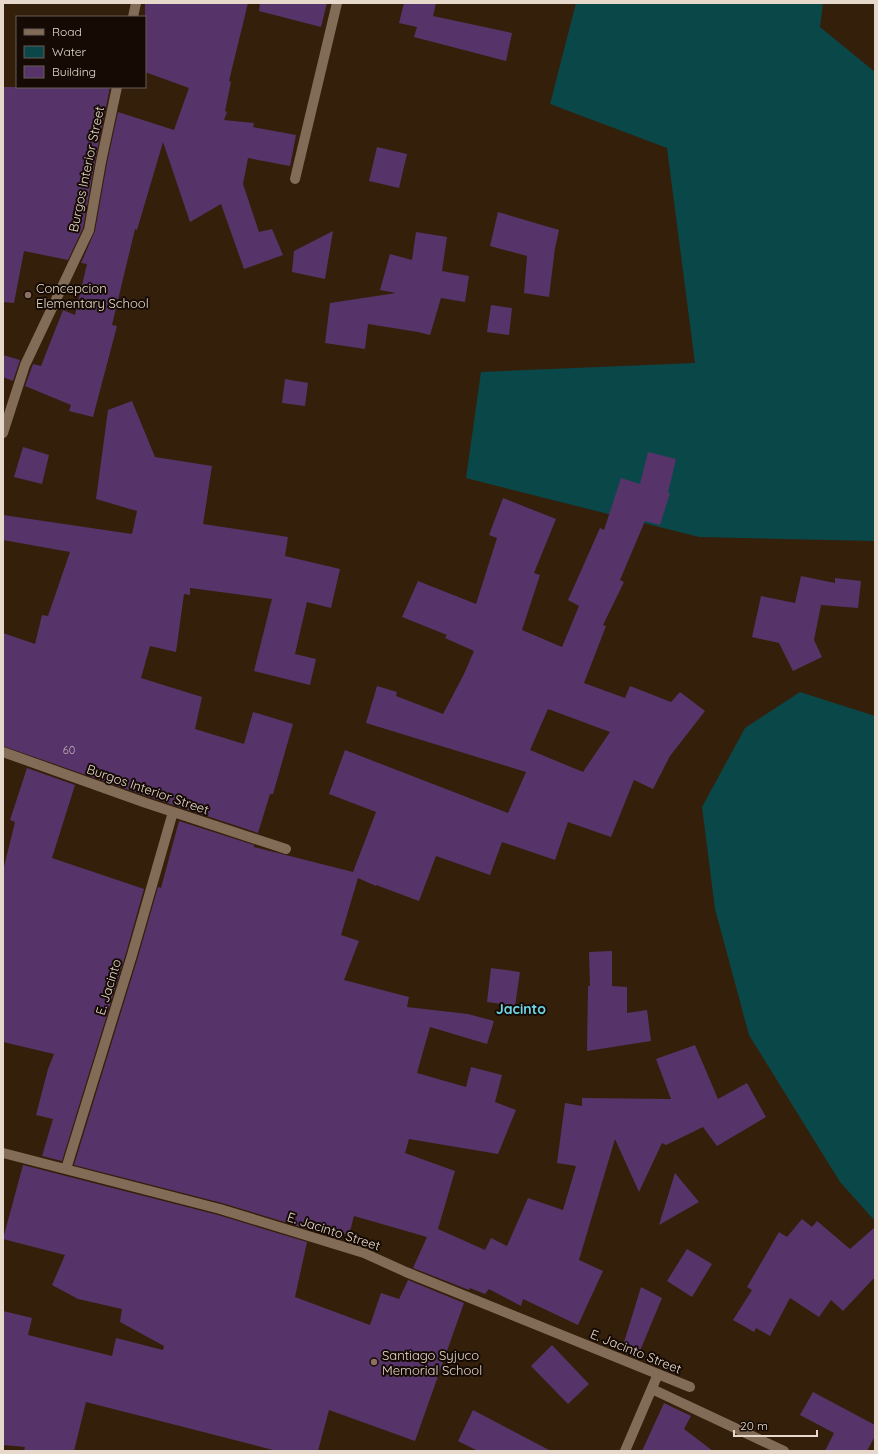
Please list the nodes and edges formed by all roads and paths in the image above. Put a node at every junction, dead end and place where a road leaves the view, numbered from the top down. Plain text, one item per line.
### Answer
1 (136, 3) edge
2 (337, 3) edge
3 (133, 16) edge
4 (117, 88) edge
5 (294, 179) dead end
6 (3, 433) edge
7 (3, 752) edge
8 (173, 812) junction
9 (286, 849) dead end
10 (3, 1153) edge
11 (66, 1169) junction
12 (658, 1374) junction
13 (690, 1387) dead end
14 (652, 1389) junction
15 (625, 1451) edge
16 (784, 1451) edge

1 - 3 street
2 - 5 street
4 - 6 street, Burgos Interior Street
7 - 8 street, Burgos Interior Street
8 - 9 street, Burgos Interior Street
8 - 11 street, E. Jacinto
10 - 11 street, E. Jacinto Street
11 - 12 street, E. Jacinto Street
12 - 13 street, E. Jacinto Street
12 - 14 street
14 - 15 street
14 - 16 street

